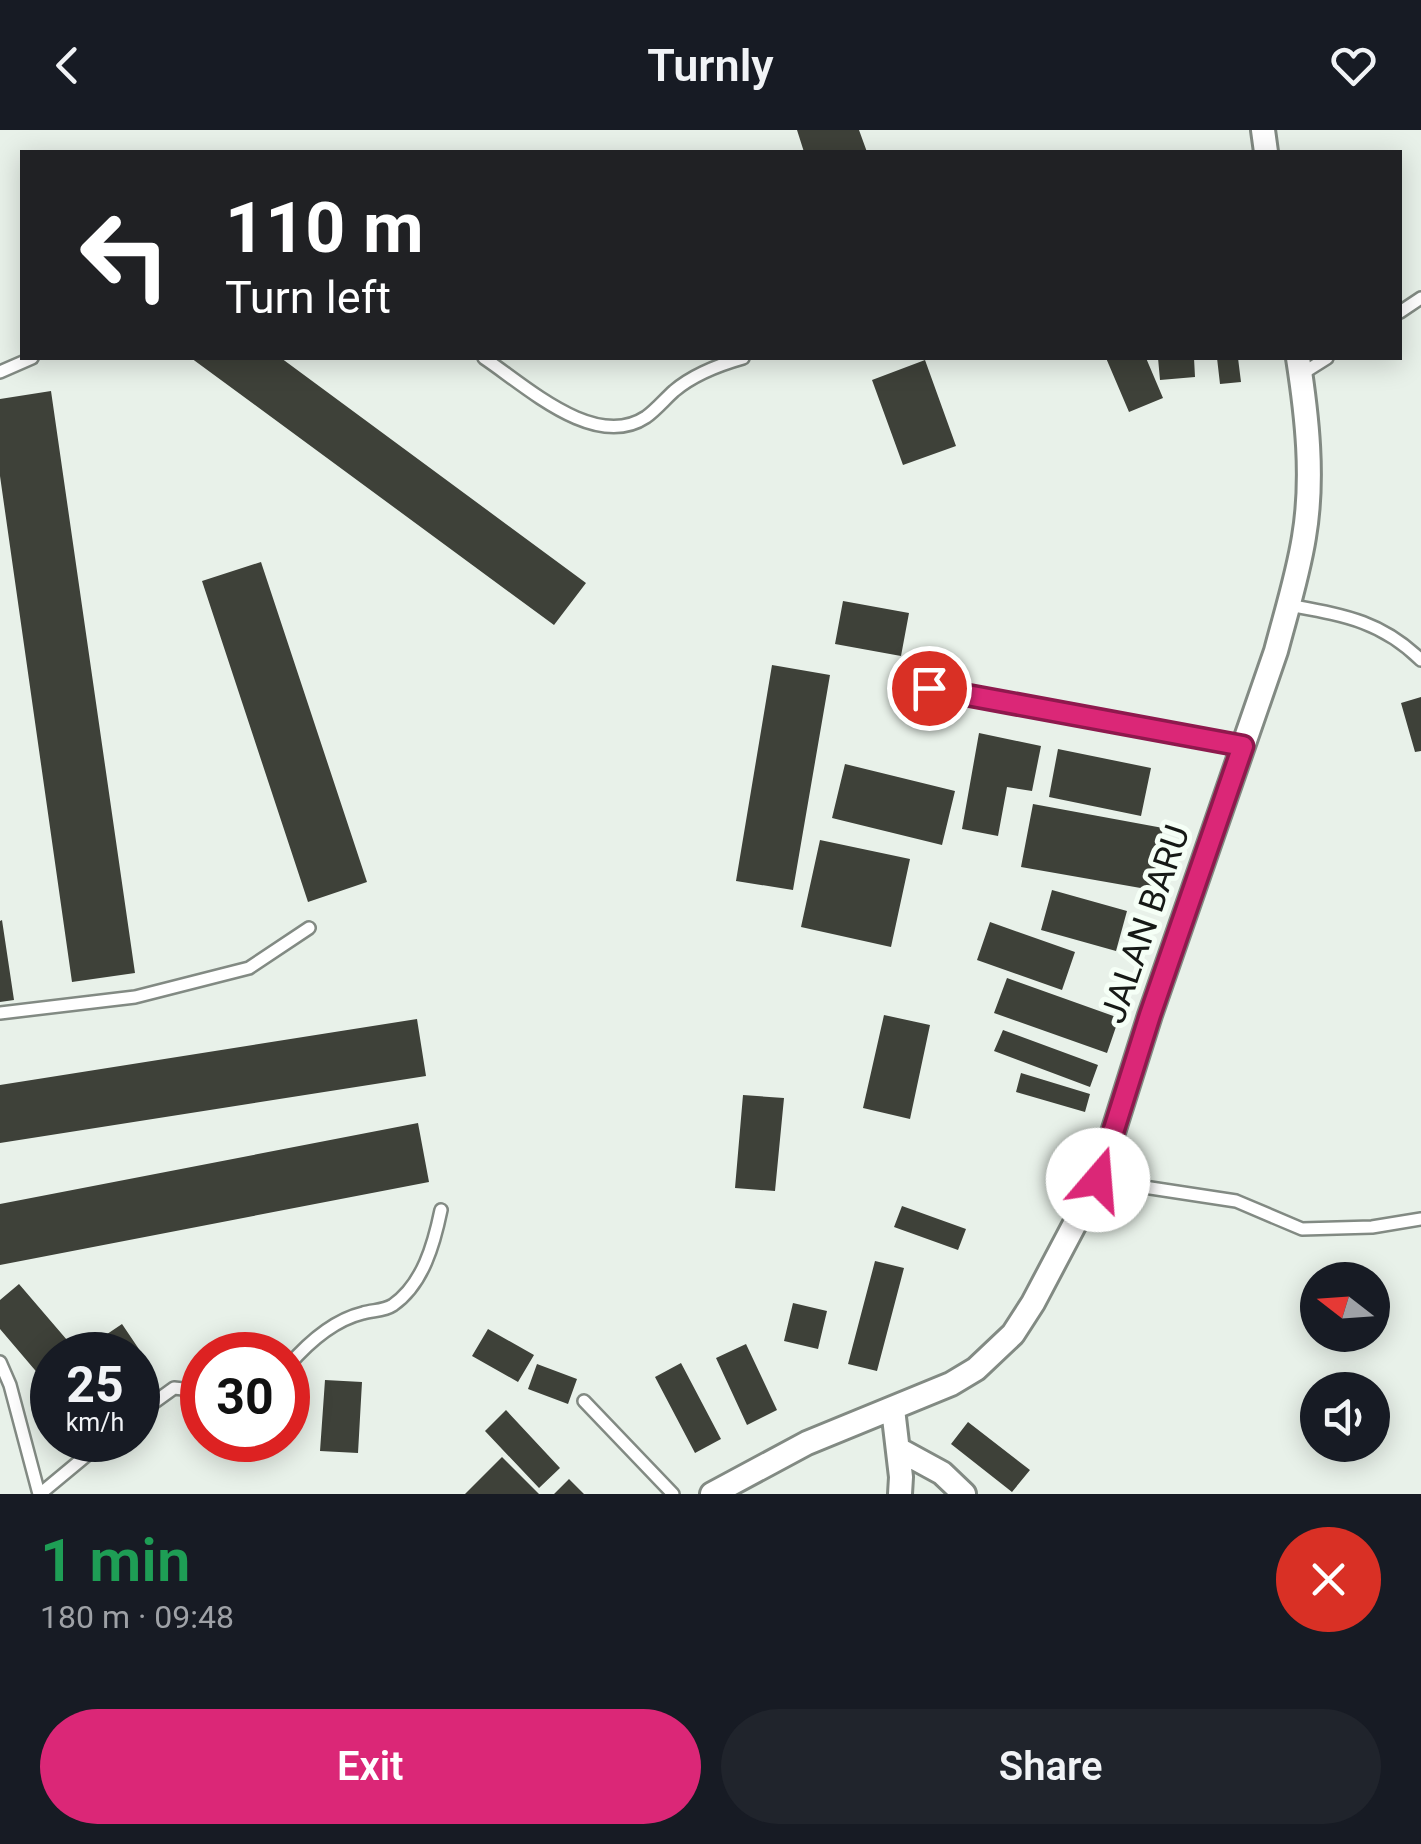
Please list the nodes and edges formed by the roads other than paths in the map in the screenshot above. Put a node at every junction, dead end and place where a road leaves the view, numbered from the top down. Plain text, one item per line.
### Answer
1 (27, 360) edge
2 (487, 360) edge
3 (738, 360) edge
4 (1299, 366) edge
5 (0, 372) edge
6 (1288, 604) junction
7 (1421, 660) edge
8 (929, 688) dead end
9 (1243, 746) junction
10 (309, 928) dead end
11 (0, 1013) edge
12 (1098, 1180) junction
13 (441, 1210) dead end
14 (1421, 1219) edge
15 (310, 1343) edge
16 (0, 1362) edge
17 (584, 1401) dead end
18 (893, 1409) junction
19 (898, 1449) junction
20 (79, 1462) edge
21 (40, 1494) edge
22 (673, 1494) edge
23 (712, 1494) edge
24 (900, 1494) edge
25 (964, 1494) edge

1 - 5 lane
2 - 3 lane
4 - 6 street, JALAN BARU
6 - 7 lane
6 - 9 street, JALAN BARU
8 - 9 lane
9 - 12 street, JALAN BARU
10 - 11 lane
12 - 14 lane
12 - 18 street, JALAN BARU
13 - 15 lane
16 - 21 lane
17 - 22 lane
18 - 19 street
18 - 23 street, JALAN BARU
19 - 24 street
19 - 25 street
20 - 21 lane

